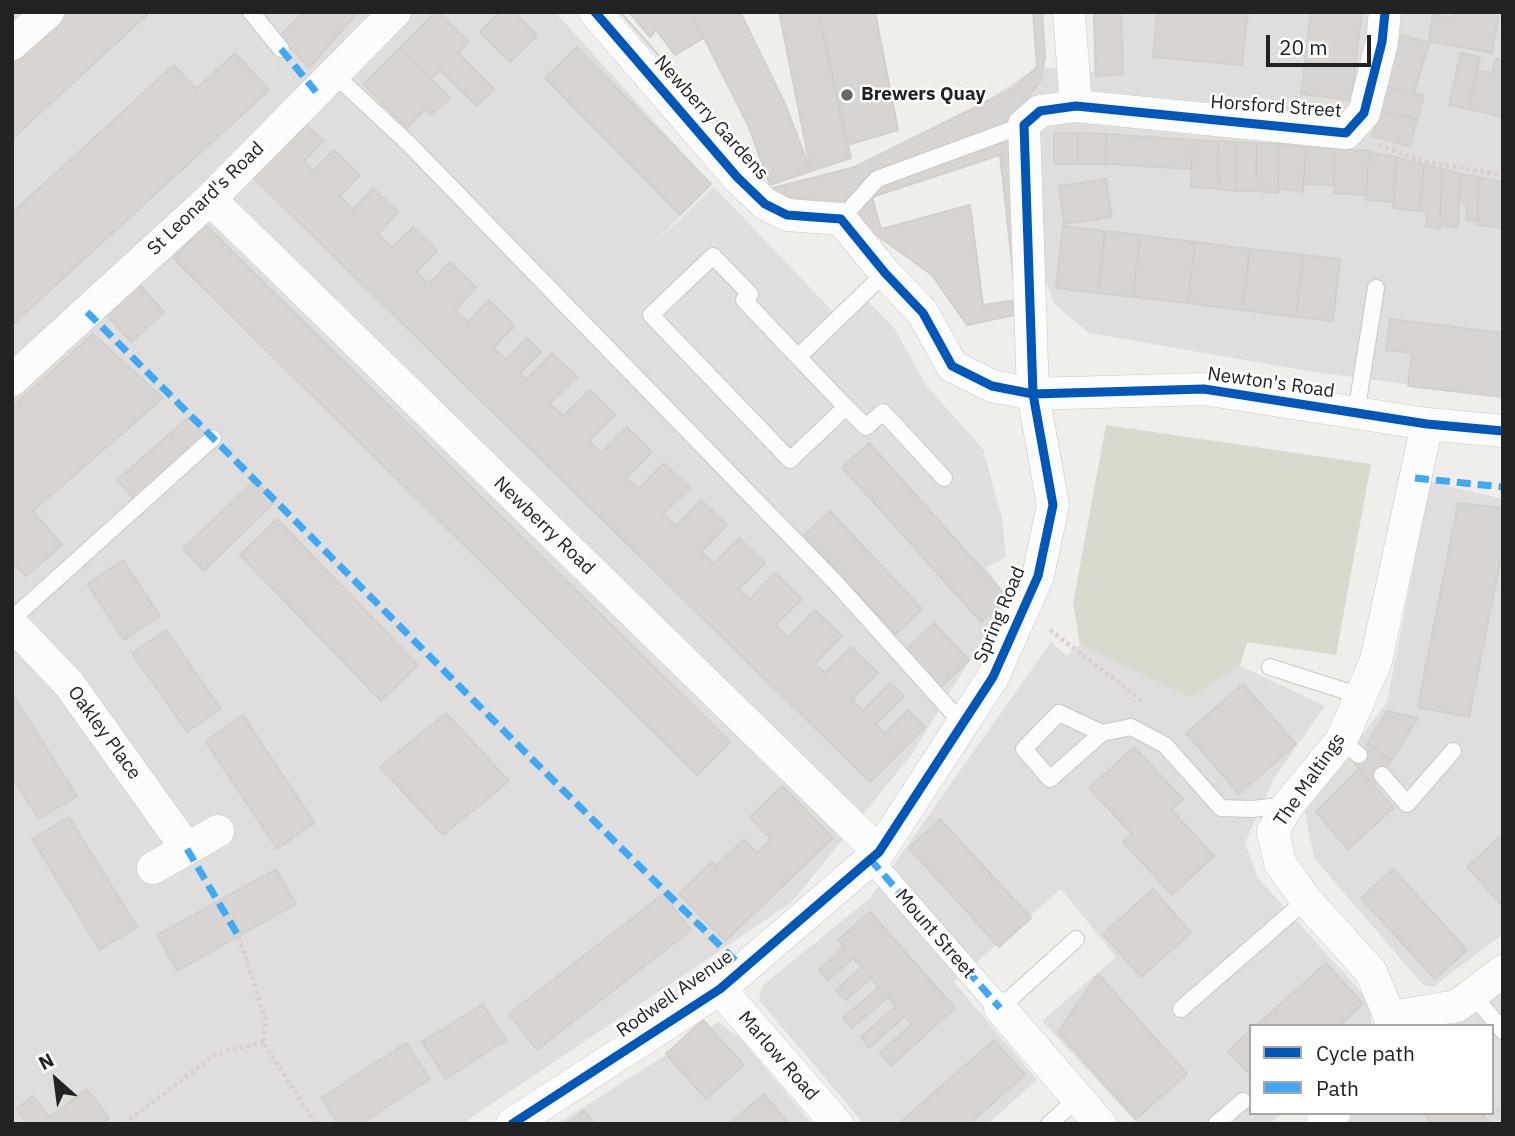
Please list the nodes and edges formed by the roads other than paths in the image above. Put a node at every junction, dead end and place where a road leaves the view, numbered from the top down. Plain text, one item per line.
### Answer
1 (48, 12) edge
2 (251, 12) edge
3 (395, 12) edge
4 (595, 12) edge
5 (1069, 12) edge
6 (1385, 12) edge
7 (12, 44) edge
8 (281, 49) dead end
9 (334, 74) junction
10 (1076, 106) junction
11 (1024, 125) junction
12 (209, 199) junction
13 (841, 219) junction
14 (885, 273) junction
15 (1376, 288) dead end
16 (798, 357) junction
17 (12, 380) edge
18 (1033, 394) junction
19 (846, 407) junction
20 (1356, 413) junction
21 (1427, 424) junction
22 (1503, 431) edge
23 (213, 438) dead end
24 (944, 478) dead end
25 (12, 621) edge
26 (1270, 667) dead end
27 (1361, 696) junction
28 (962, 723) junction
29 (1102, 733) junction
30 (1453, 751) dead end
31 (1382, 775) dead end
32 (1288, 805) junction
33 (218, 831) dead end
34 (187, 849) junction
35 (874, 856) junction
36 (152, 868) dead end
37 (1306, 900) junction
38 (1076, 939) dead end
39 (1503, 971) edge
40 (720, 989) junction
41 (1472, 994) junction
42 (1000, 1008) junction
43 (1181, 1009) dead end
44 (1390, 1021) edge
45 (1503, 1031) edge
46 (1077, 1099) junction
47 (1243, 1101) dead end
48 (512, 1124) edge
49 (837, 1124) edge
50 (1049, 1124) edge
51 (1100, 1124) edge
52 (1216, 1124) edge

1 - 7 street
2 - 8 lane
3 - 9 street, St Leonard's Road
4 - 13 street, Newberry Gardens
5 - 10 street
6 - 10 street, Horsford Street
9 - 12 street, St Leonard's Road
9 - 28 lane
10 - 11 street
11 - 13 lane
11 - 18 street, Spring Road
12 - 17 street, St Leonard's Road
12 - 35 street, Newberry Road
13 - 14 street
14 - 16 lane
14 - 18 street
15 - 20 lane
16 - 19 lane
16 - 19 lane
18 - 20 street, Newton's Road
18 - 28 street, Spring Road
19 - 24 lane
20 - 21 street, Newton's Road
21 - 22 street, Newton's Road
21 - 27 street, The Maltings
23 - 25 lane
25 - 34 street, Oakley Place
26 - 27 lane
27 - 32 street, The Maltings
28 - 35 street, Spring Road
29 - 29 lane
29 - 32 lane
30 - 31 lane
32 - 37 street, The Maltings
33 - 34 street
34 - 36 street
35 - 40 street, Rodwell Avenue
35 - 42 street, Mount Street
37 - 43 lane
37 - 44 street, The Maltings
38 - 42 lane
39 - 41 street
40 - 48 street, Rodwell Avenue
40 - 49 street, Marlow Road
41 - 44 street
41 - 45 lane
42 - 46 street
46 - 50 lane
46 - 51 street
47 - 52 lane

